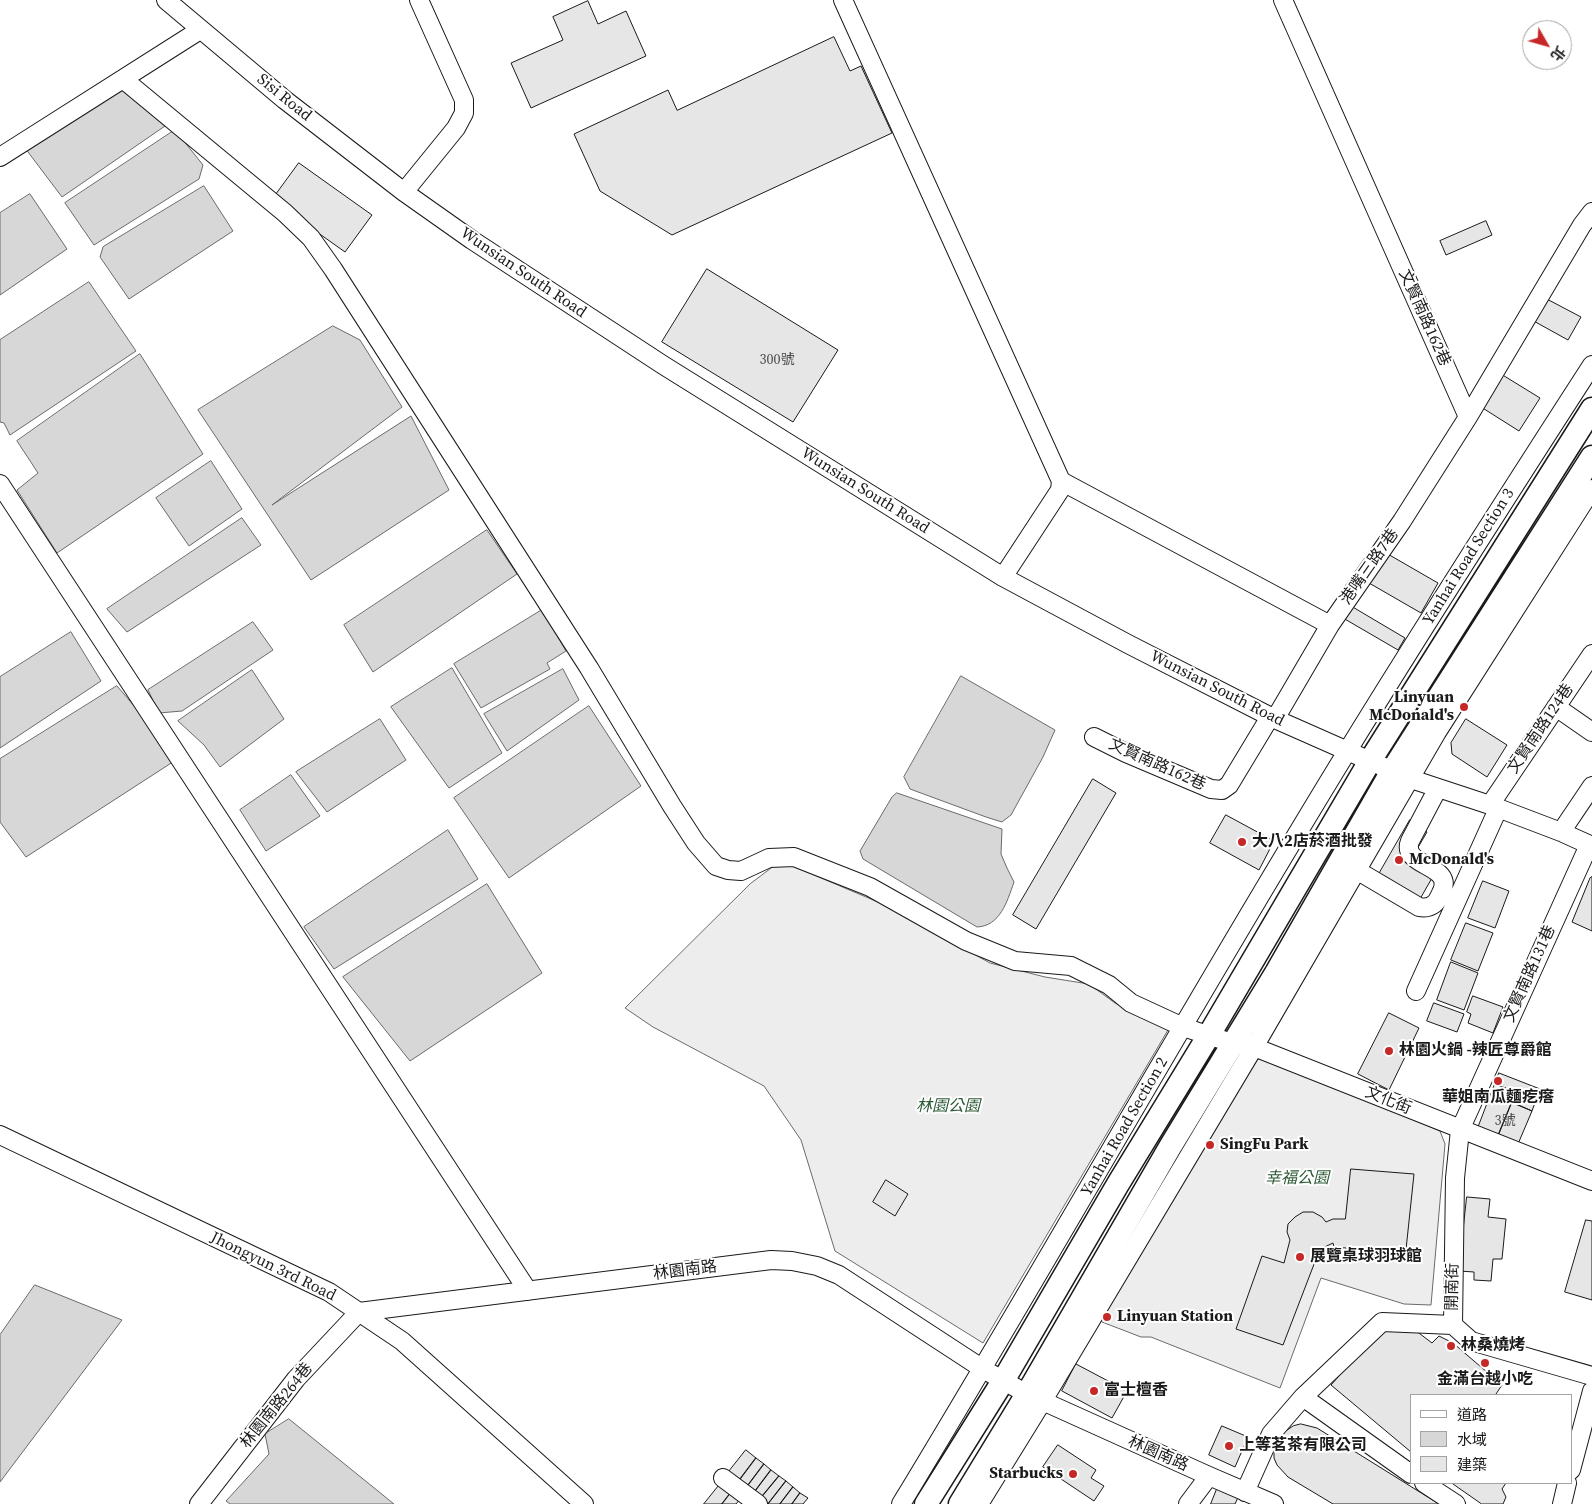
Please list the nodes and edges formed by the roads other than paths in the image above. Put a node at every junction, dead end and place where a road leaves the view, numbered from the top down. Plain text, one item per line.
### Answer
1 (166, 0) edge
2 (419, 0) edge
3 (843, 0) edge
4 (1284, 0) edge
5 (200, 30) junction
6 (123, 79) junction
7 (0, 157) edge
8 (404, 192) junction
9 (1592, 212) edge
10 (1592, 365) edge
11 (1592, 410) edge
12 (1468, 417) junction
13 (1534, 455) junction
14 (1592, 457) edge
15 (1555, 468) junction
16 (1061, 481) junction
17 (0, 484) edge
18 (1586, 488) edge
19 (1003, 577) junction
20 (1330, 625) junction
21 (1592, 654) edge
22 (1556, 707) junction
23 (1273, 718) junction
24 (1592, 732) edge
25 (1094, 737) dead end
26 (1348, 750) junction
27 (1370, 761) junction
28 (1401, 775) junction
29 (1592, 786) edge
30 (1438, 788) junction
31 (1494, 807) junction
32 (1561, 832) junction
33 (1590, 846) edge
34 (1358, 870) junction
35 (1416, 991) dead end
36 (1183, 1027) junction
37 (1209, 1035) junction
38 (1243, 1045) junction
39 (1460, 1130) junction
40 (0, 1135) edge
41 (1592, 1181) edge
42 (528, 1291) junction
43 (359, 1312) junction
44 (1452, 1325) junction
45 (983, 1369) junction
46 (1592, 1376) edge
47 (1003, 1381) junction
48 (1592, 1391) edge
49 (1302, 1397) junction
50 (1035, 1398) junction
51 (1572, 1466) edge
52 (1410, 1473) edge
53 (1209, 1476) junction
54 (723, 1478) dead end
55 (1426, 1484) edge
56 (1567, 1484) edge
57 (1245, 1492) junction
58 (199, 1504) edge
59 (584, 1504) edge
60 (758, 1504) edge
61 (901, 1504) edge
62 (926, 1504) edge
63 (960, 1504) edge
64 (980, 1504) edge
65 (1188, 1504) edge
66 (1274, 1504) edge
67 (1456, 1504) edge
68 (1562, 1504) edge

1 - 5 street, Sisi Road
2 - 8 street
3 - 16 street
4 - 12 street, 文賢南路162巷
5 - 6 street
5 - 8 street, Sisi Road
6 - 7 street
6 - 36 street, 文化街
8 - 19 street, Wunsian South Road
9 - 12 street
10 - 13 street, Yanhai Road Section 3
11 - 15 main road, Yanhai Road Section 3
12 - 20 street, 港嘴三路7巷
13 - 15 street
13 - 26 street, Yanhai Road Section 3
14 - 18 main road
15 - 18 street
15 - 27 main road, Yanhai Road Section 3
16 - 19 street
16 - 20 street
17 - 42 street
18 - 28 main road
19 - 23 street, Wunsian South Road
20 - 23 street, 港嘴三路7巷
21 - 22 street, 文賢南路124巷
22 - 24 street
22 - 31 street, 文賢南路124巷
23 - 25 street, 文賢南路162巷
23 - 26 street, Wunsian South Road
26 - 27 street, Wunsian South Road
26 - 36 street, Yanhai Road Section 2
27 - 28 street, Wunsian South Road
27 - 37 main road, Yanhai Road Section 2
28 - 30 street
28 - 34 street
28 - 38 main road
29 - 32 street
30 - 31 street
30 - 34 street
31 - 32 street
31 - 35 street, 文賢南路124巷
32 - 33 street
33 - 39 street, 文賢南路131巷
34 - 38 street
36 - 37 street, 文化街
36 - 45 street, Yanhai Road Section 2
37 - 38 street, 文化街
37 - 47 main road, Yanhai Road Section 2
38 - 39 street, 文化街
38 - 50 main road
39 - 41 street, 文化街
39 - 44 street, 開南街
40 - 43 street, Jhongyun 3rd Road
42 - 43 street, 林園南路
42 - 45 street, 林園南路
43 - 58 street, 林園南路264巷
43 - 59 street, Jhongyun 3rd Road
44 - 46 street, 開南街
44 - 49 street
45 - 47 street, 林園南路
45 - 61 street, Yanhai Road Section 2
47 - 50 street, 林園南路
47 - 62 main road, Yanhai Road Section 2
48 - 51 street
49 - 52 street
49 - 57 street
50 - 53 street, 林園南路
50 - 63 main road
50 - 64 street
53 - 57 street, 林園南路
53 - 65 street
54 - 60 street
55 - 67 street
56 - 68 street
57 - 66 street, 林園南路

